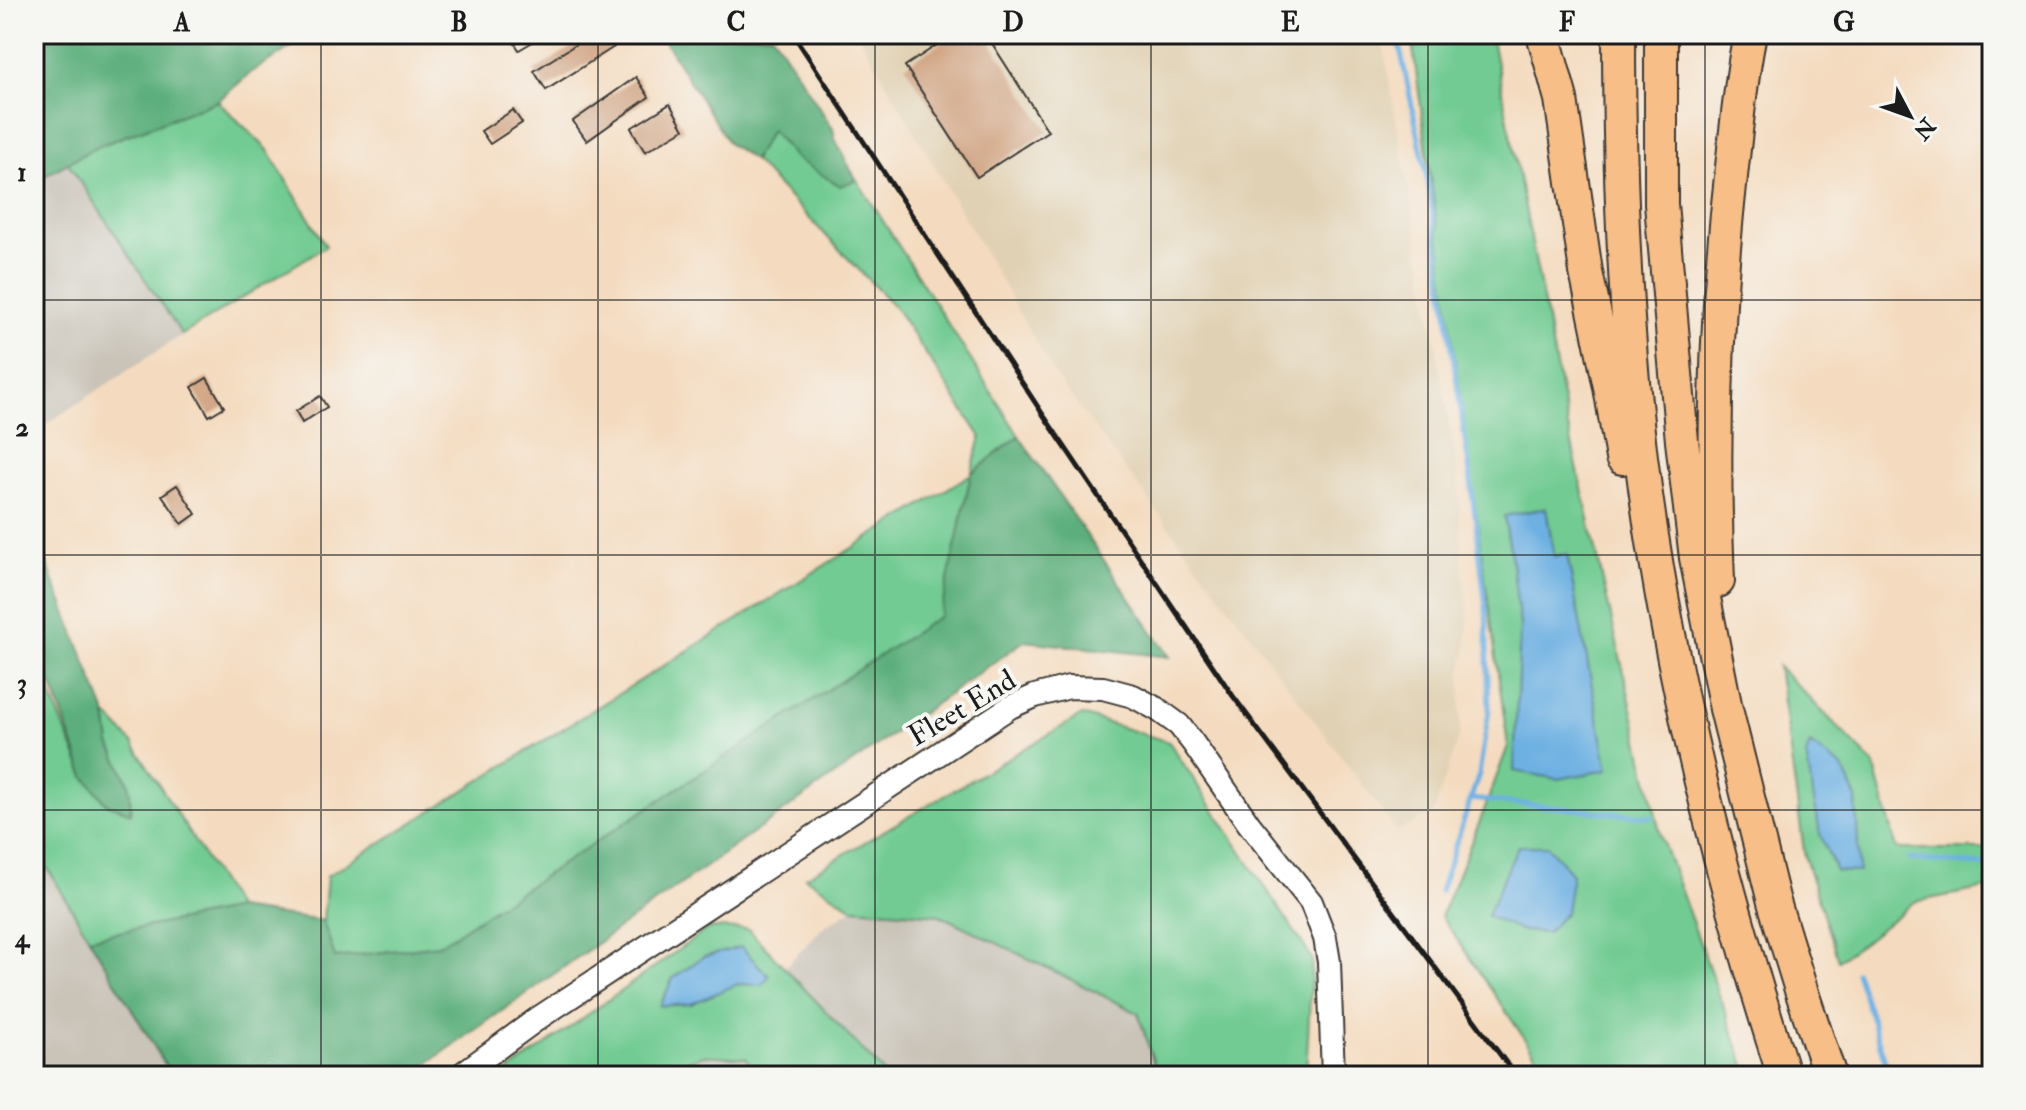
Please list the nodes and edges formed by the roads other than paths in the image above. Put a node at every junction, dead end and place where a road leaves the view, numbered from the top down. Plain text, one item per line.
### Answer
1 (1543, 34) edge
2 (1619, 34) edge
3 (1661, 34) edge
4 (1750, 34) edge
5 (1726, 709) junction
6 (1689, 736) junction
7 (459, 1076) edge
8 (1333, 1076) edge
9 (1784, 1076) edge
10 (1830, 1076) edge

1 - 6 highway
2 - 6 highway
3 - 5 highway
4 - 5 highway
5 - 10 highway
6 - 9 highway
7 - 8 street, Fleet End

